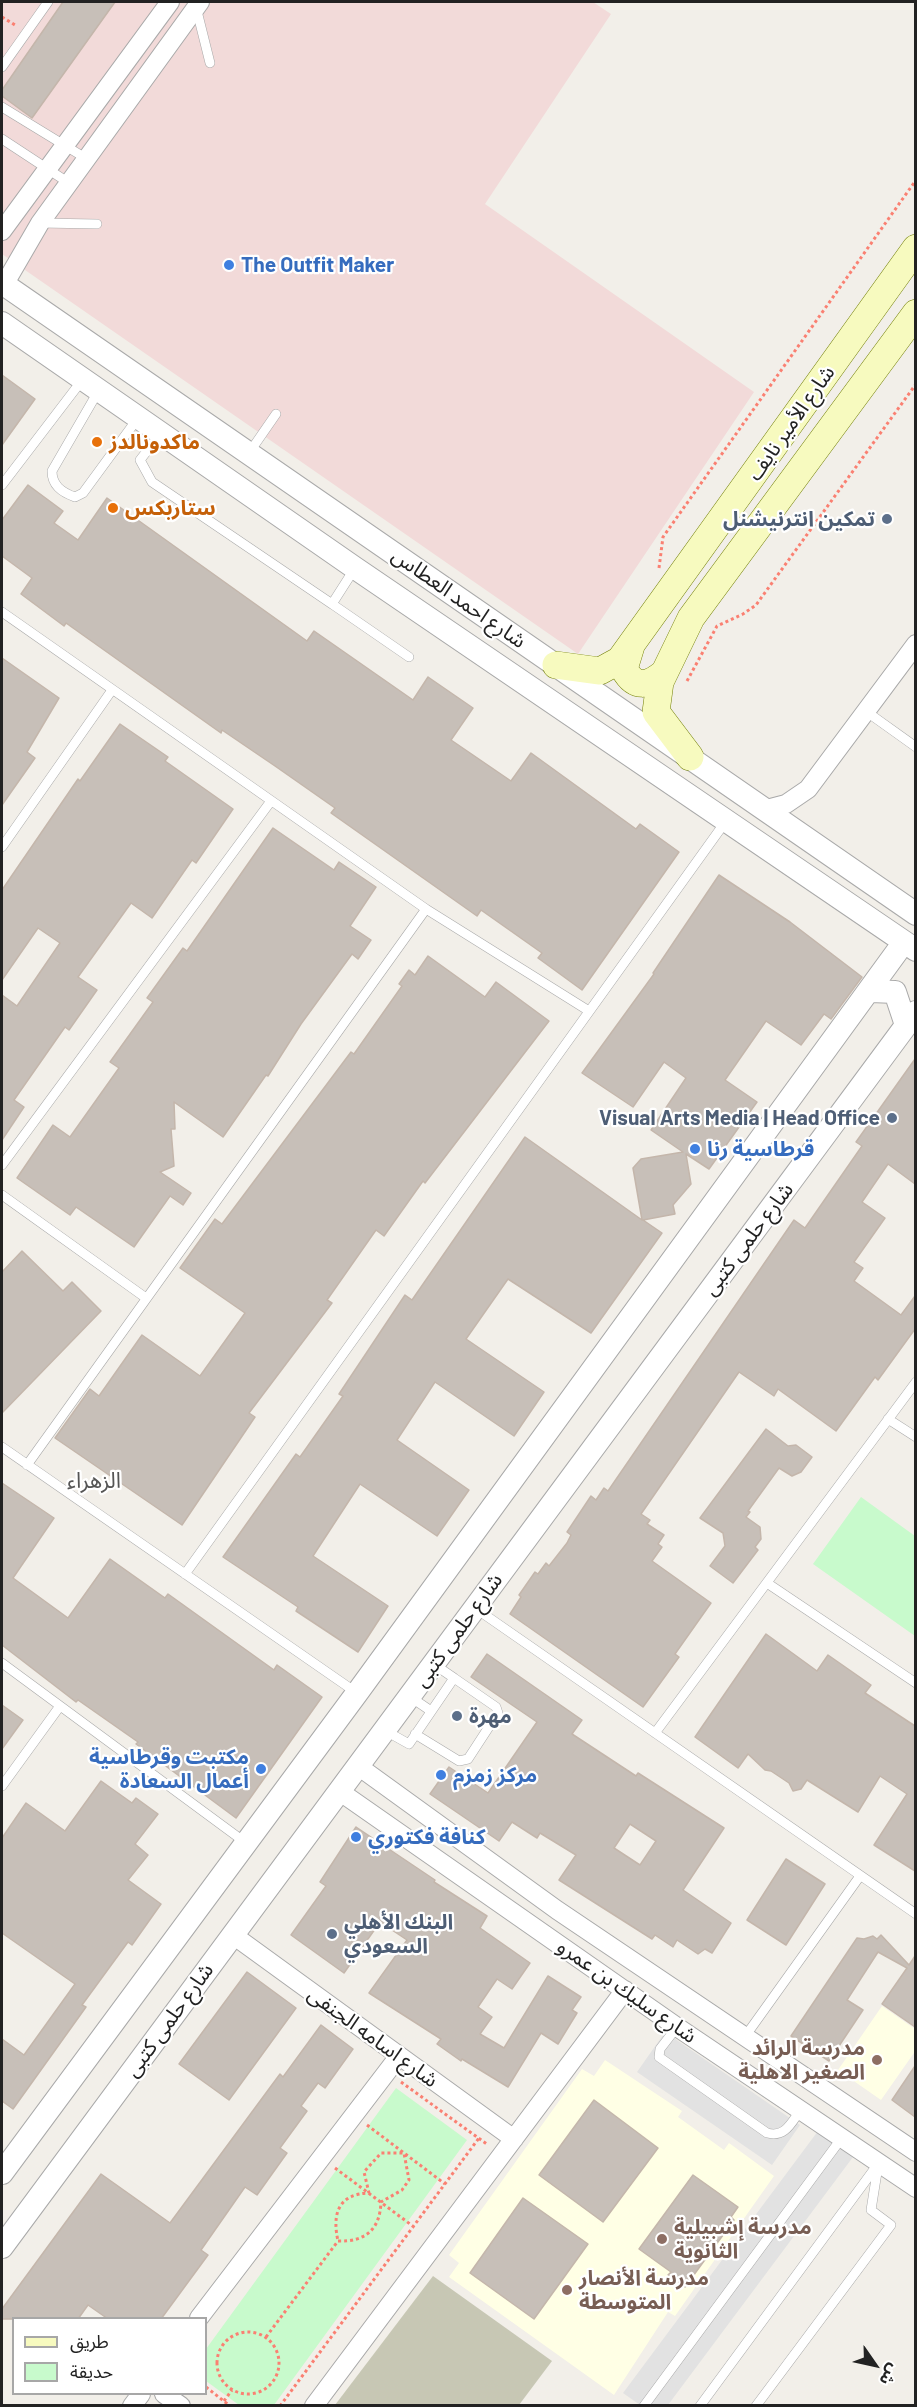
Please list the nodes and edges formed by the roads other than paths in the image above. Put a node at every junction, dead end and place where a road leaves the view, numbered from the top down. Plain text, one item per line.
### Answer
1 (48, 2) edge
2 (170, 2) edge
3 (198, 4) edge
4 (210, 63) dead end
5 (2, 67) edge
6 (2, 107) edge
7 (2, 139) edge
8 (64, 145) junction
9 (87, 159) junction
10 (47, 170) junction
11 (69, 183) junction
12 (40, 223) junction
13 (97, 224) dead end
14 (2, 231) edge
15 (915, 248) edge
16 (3, 284) edge
17 (915, 313) edge
18 (2, 323) edge
19 (91, 384) junction
20 (276, 414) dead end
21 (138, 418) junction
22 (161, 433) junction
23 (249, 453) junction
24 (2, 485) edge
25 (355, 568) junction
26 (332, 604) junction
27 (2, 612) edge
28 (915, 644) edge
29 (631, 646) junction
30 (409, 657) dead end
31 (556, 665) junction
32 (674, 681) junction
33 (112, 690) junction
34 (867, 712) junction
35 (915, 747) edge
36 (690, 757) junction
37 (271, 801) junction
38 (763, 810) junction
39 (726, 821) junction
40 (2, 847) edge
41 (426, 909) junction
42 (915, 914) edge
43 (910, 946) edge
44 (871, 991) junction
45 (590, 1011) junction
46 (911, 1019) edge
47 (2, 1165) edge
48 (2, 1196) edge
49 (146, 1298) junction
50 (915, 1382) edge
51 (888, 1419) junction
52 (915, 1437) edge
53 (2, 1447) edge
54 (27, 1465) junction
55 (185, 1574) junction
56 (767, 1583) junction
57 (475, 1608) junction
58 (2, 1663) edge
59 (433, 1664) junction
60 (454, 1678) junction
61 (915, 1683) edge
62 (357, 1693) junction
63 (409, 1696) junction
64 (60, 1706) junction
65 (432, 1711) junction
66 (384, 1730) junction
67 (655, 1733) junction
68 (416, 1734) junction
69 (358, 1766) junction
70 (2, 1786) edge
71 (339, 1791) junction
72 (246, 1843) junction
73 (860, 1876) junction
74 (915, 1914) edge
75 (233, 1935) junction
76 (625, 1990) junction
77 (717, 2020) junction
78 (677, 2027) junction
79 (744, 2038) junction
80 (698, 2042) junction
81 (399, 2056) junction
82 (784, 2065) junction
83 (770, 2091) junction
84 (800, 2111) junction
85 (514, 2139) junction
86 (841, 2139) junction
87 (915, 2152) edge
88 (878, 2164) junction
89 (2, 2173) edge
90 (915, 2188) edge
91 (2, 2247) edge
92 (201, 2317) edge
93 (165, 2395) edge
94 (181, 2406) edge
95 (314, 2406) edge
96 (644, 2406) edge
97 (700, 2406) edge
98 (756, 2406) edge

1 - 5 lane
2 - 8 street
3 - 4 lane
3 - 9 street
6 - 8 lane
7 - 10 lane
8 - 9 lane
8 - 10 street
9 - 11 street
10 - 11 lane
10 - 14 street
11 - 12 street
12 - 13 lane
12 - 16 street
15 - 29 main road, شارع الأمير نايف
16 - 23 street, شارع احمد العطاس
17 - 32 main road, شارع الأمير نايف
18 - 19 street, شارع احمد العطاس
19 - 21 street, شارع احمد العطاس
19 - 21 lane
19 - 24 lane
20 - 23 lane
21 - 22 street, شارع احمد العطاس
22 - 25 street, شارع احمد العطاس
22 - 26 lane
23 - 31 street, شارع احمد العطاس
25 - 26 lane
25 - 39 street, شارع احمد العطاس
26 - 30 lane
27 - 33 lane
28 - 34 street
29 - 31 main road, شارع الأمير نايف
29 - 32 main road
31 - 36 street, شارع احمد العطاس
32 - 36 main road, شارع الأمير نايف
33 - 37 lane
33 - 40 lane
34 - 35 lane
34 - 38 street
36 - 38 street, شارع احمد العطاس
37 - 41 lane
37 - 47 lane
38 - 42 street, شارع احمد العطاس
39 - 43 street, شارع احمد العطاس
39 - 45 lane
41 - 45 lane
41 - 49 lane
43 - 44 street, شارع حلمى كتبى
44 - 46 street
44 - 62 street, شارع حلمى كتبى
45 - 55 lane
46 - 57 street, شارع حلمى كتبى
48 - 49 lane
49 - 54 lane
50 - 51 lane
51 - 52 lane
51 - 56 lane
53 - 54 lane
54 - 55 lane
55 - 62 lane
56 - 61 lane
56 - 67 lane
57 - 59 street, شارع حلمى كتبى
57 - 67 lane
58 - 64 lane
59 - 60 lane
59 - 63 street, شارع حلمى كتبى
60 - 65 lane
60 - 68 lane
62 - 72 street, شارع حلمى كتبى
63 - 65 lane
63 - 66 street, شارع حلمى كتبى
64 - 70 lane
64 - 72 lane
65 - 68 lane
66 - 68 lane
66 - 69 street, شارع حلمى كتبى
67 - 73 lane
69 - 71 street, شارع حلمى كتبى
69 - 77 street, شارع سليك بن عمرو
71 - 75 street, شارع حلمى كتبى
71 - 76 street, شارع سليك بن عمرو
72 - 89 street, شارع حلمى كتبى
73 - 74 lane
73 - 79 lane
75 - 81 street, شارع اسامه الجنفى
75 - 91 street, شارع حلمى كتبى
76 - 78 street, شارع سليك بن عمرو
76 - 85 street
77 - 79 street, شارع سليك بن عمرو
77 - 80 street
78 - 80 street, شارع سليك بن عمرو
78 - 84 lane
79 - 82 street, شارع سليك بن عمرو
80 - 83 street, شارع سليك بن عمرو
81 - 85 street, شارع اسامه الجنفى
81 - 92 street
82 - 83 street
82 - 87 street, شارع سليك بن عمرو
83 - 84 street, شارع سليك بن عمرو
84 - 86 street, شارع سليك بن عمرو
85 - 95 street
86 - 88 street, شارع سليك بن عمرو
86 - 96 lane
88 - 90 street, شارع سليك بن عمرو
88 - 97 lane
88 - 98 lane
93 - 94 street

